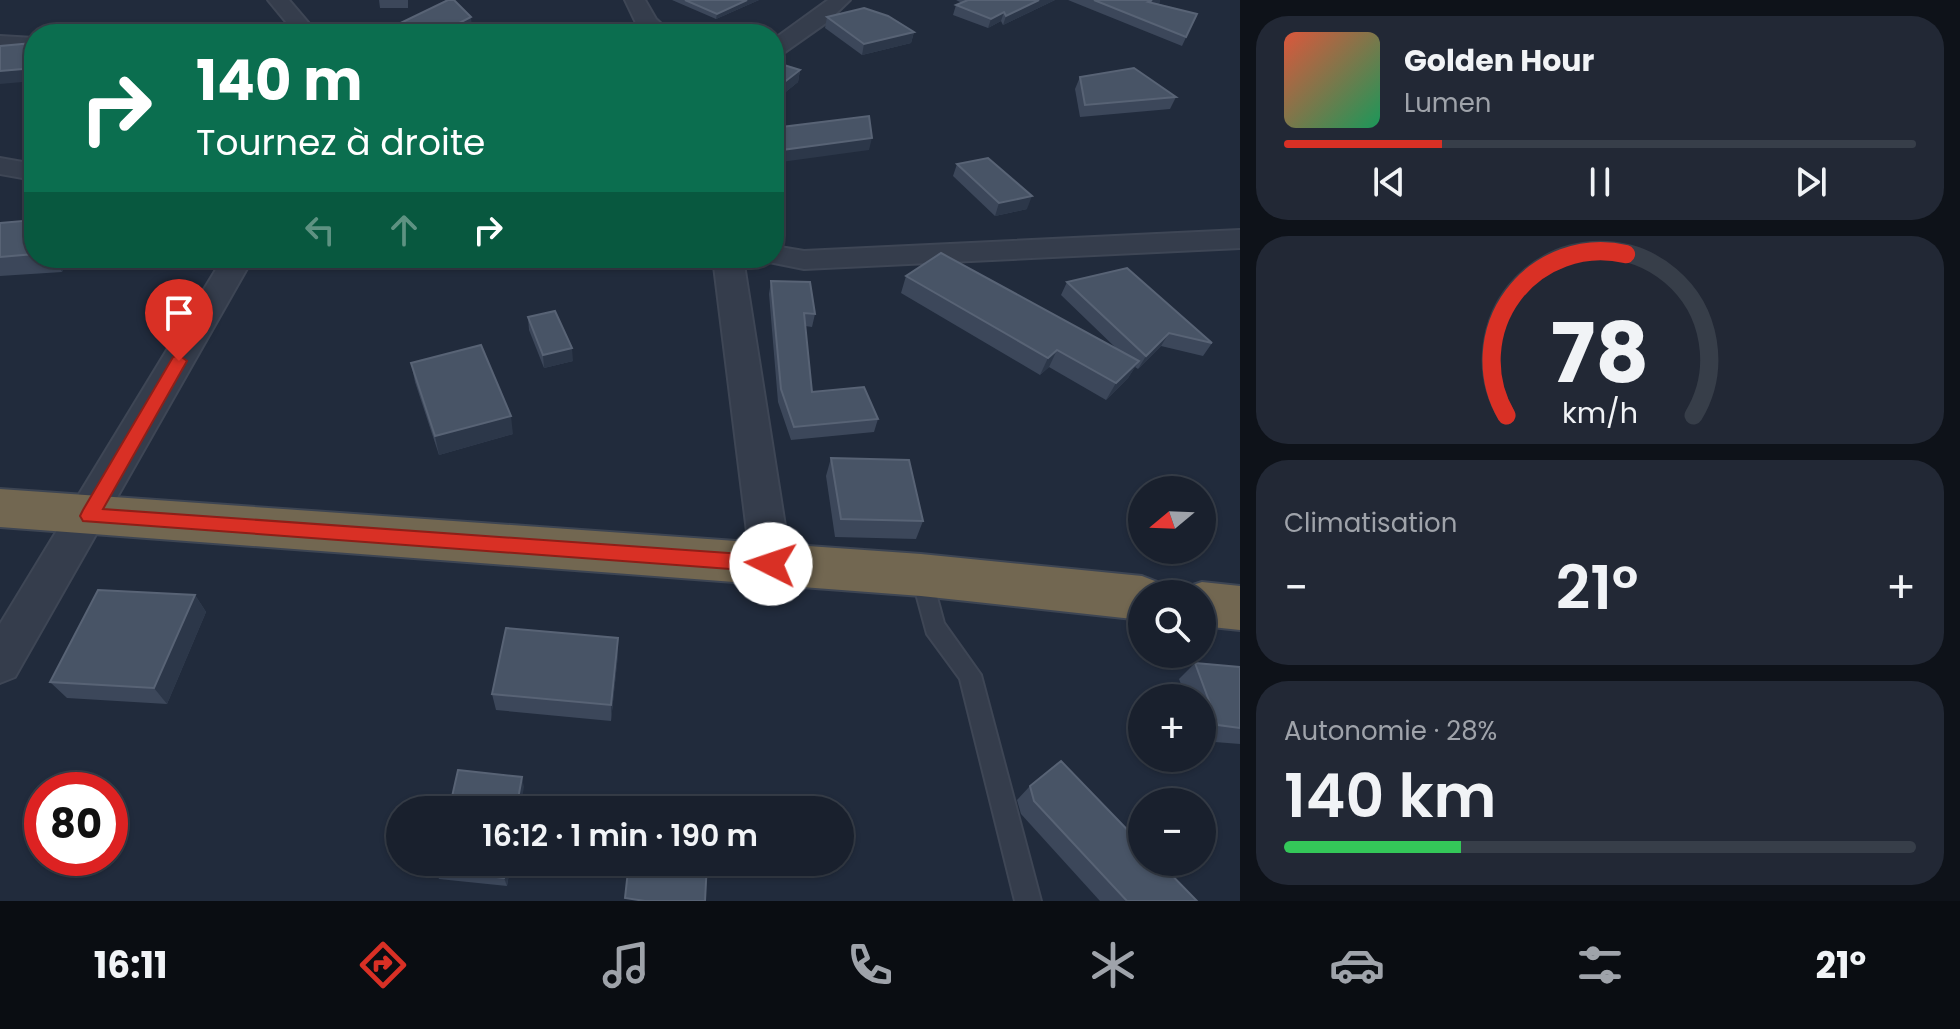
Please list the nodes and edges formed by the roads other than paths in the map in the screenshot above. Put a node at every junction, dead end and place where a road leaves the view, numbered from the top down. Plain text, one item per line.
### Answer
1 (278, 0) edge
2 (635, 0) edge
3 (840, 0) edge
4 (298, 24) edge
5 (648, 24) edge
6 (784, 42) edge
7 (0, 43) edge
8 (24, 44) edge
9 (0, 166) edge
10 (24, 170) edge
11 (1240, 239) edge
12 (1240, 254) edge
13 (784, 257) edge
14 (232, 268) edge
15 (729, 268) edge
16 (0, 508) edge
17 (89, 516) junction
18 (771, 564) junction
19 (921, 575) junction
20 (1128, 597) edge
21 (1216, 605) edge
22 (1240, 608) edge
23 (0, 663) edge
24 (1028, 901) edge

1 - 4 street
2 - 5 street
3 - 6 street
7 - 8 street
9 - 10 street
11 - 12 street
11 - 13 street
14 - 17 street
15 - 18 street
16 - 17 highway
17 - 18 highway
17 - 23 street
18 - 19 highway
19 - 20 highway
19 - 24 lane
21 - 22 highway

